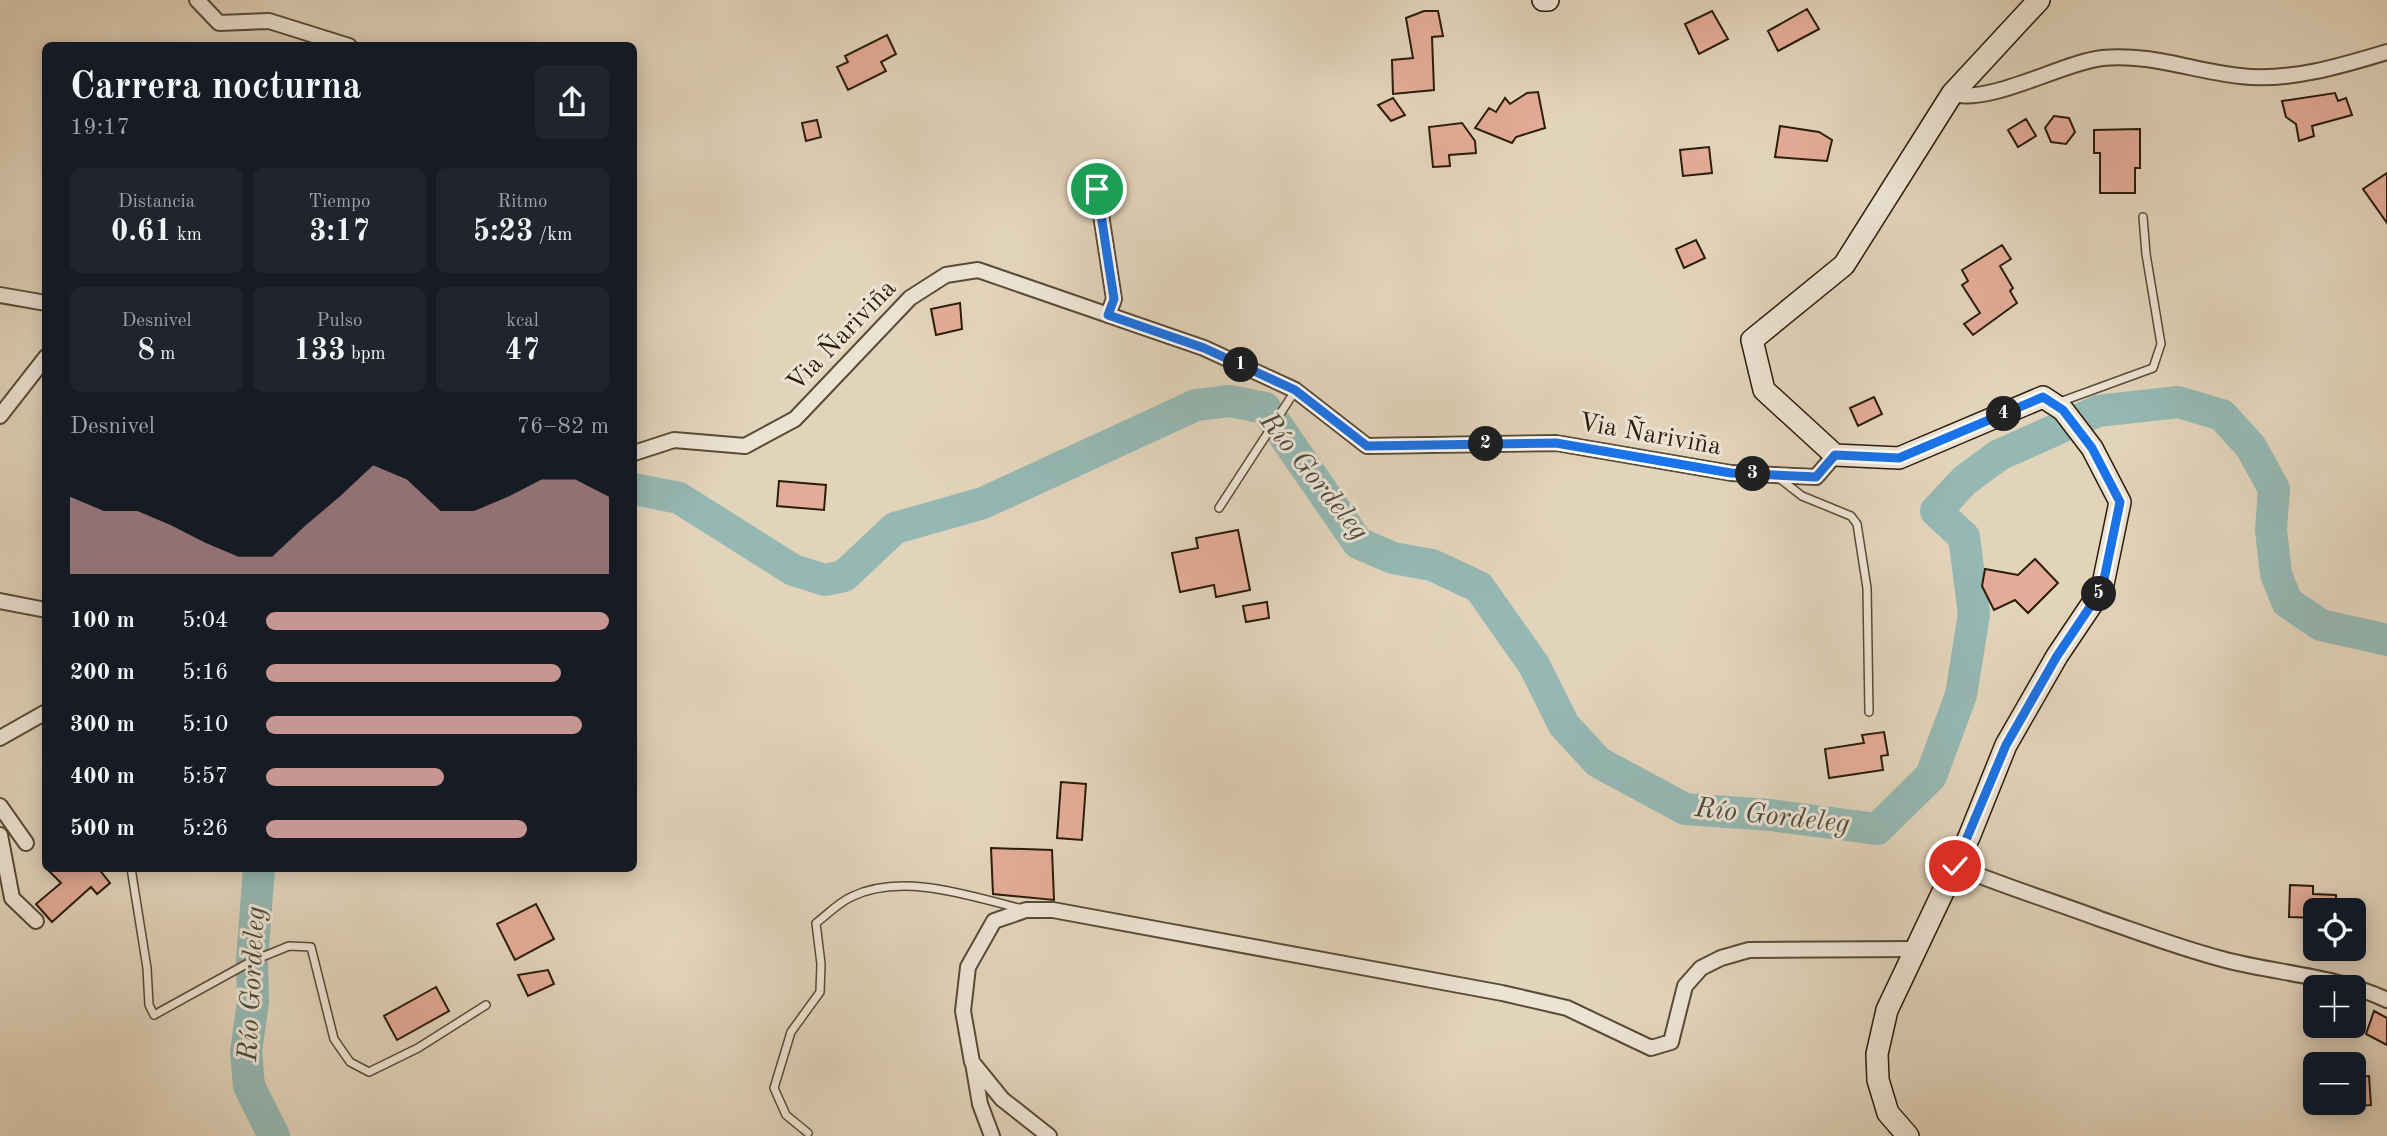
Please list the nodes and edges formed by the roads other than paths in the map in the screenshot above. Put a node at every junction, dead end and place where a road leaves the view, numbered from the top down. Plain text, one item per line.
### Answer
1 (197, 0) edge
2 (2039, 0) edge
3 (336, 42) edge
4 (2387, 52) edge
5 (1952, 94) junction
6 (1097, 189) dead end
7 (2143, 217) dead end
8 (0, 295) edge
9 (42, 302) edge
10 (1108, 315) junction
11 (42, 363) edge
12 (1295, 390) junction
13 (2058, 408) junction
14 (0, 416) edge
15 (637, 452) edge
16 (1835, 455) junction
17 (1776, 475) junction
18 (1219, 508) dead end
19 (0, 601) edge
20 (42, 609) edge
21 (1868, 712) dead end
22 (42, 714) edge
23 (0, 738) edge
24 (0, 806) edge
25 (0, 835) edge
26 (26, 844) dead end
27 (1955, 866) junction
28 (132, 872) edge
29 (1026, 910) junction
30 (36, 921) dead end
31 (1916, 949) junction
32 (2387, 1000) edge
33 (486, 1005) dead end
34 (972, 1062) junction
35 (808, 1133) dead end
36 (992, 1136) edge
37 (1049, 1136) edge
38 (1908, 1136) edge

1 - 3 street
2 - 5 street
4 - 5 street
5 - 16 street
6 - 10 street
7 - 13 lane
8 - 9 street
10 - 12 street, Via Ñariviña
10 - 15 street, Via Ñariviña
11 - 14 street
12 - 17 street, Via Ñariviña
12 - 18 lane
13 - 16 street
13 - 27 street
16 - 17 street, Via Ñariviña
17 - 21 lane
19 - 20 street
22 - 23 street
24 - 26 street
25 - 30 street
27 - 31 street
27 - 32 street
28 - 33 lane
29 - 31 street
29 - 34 street
29 - 35 lane
31 - 38 street
34 - 36 street
34 - 37 street

